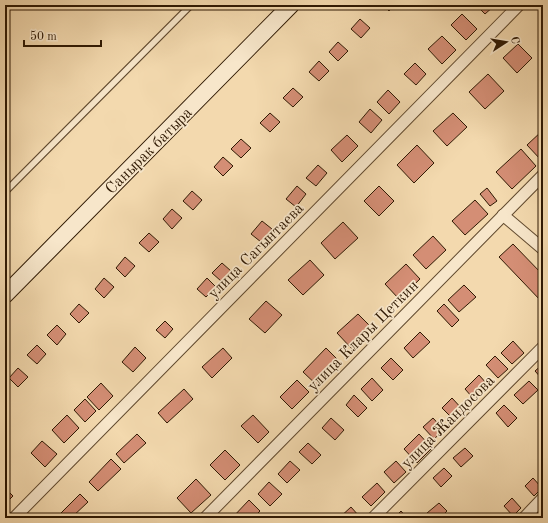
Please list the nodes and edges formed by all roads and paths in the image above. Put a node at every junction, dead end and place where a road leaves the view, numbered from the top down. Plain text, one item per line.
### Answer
1 (190, 5) edge
2 (291, 5) edge
3 (519, 5) edge
4 (543, 174) edge
5 (5, 192) edge
6 (503, 215) junction
7 (543, 249) edge
8 (5, 294) edge
9 (543, 347) edge
10 (543, 498) edge
11 (14, 518) edge
12 (205, 518) edge
13 (373, 518) edge
14 (524, 518) edge

1 - 5 lane
2 - 8 street, Санырак батыра
3 - 11 street, улица Сагынтаева
4 - 6 street, улица Клары Цеткин
6 - 7 street
6 - 12 street, улица Клары Цеткин
9 - 13 street, улица Жандосова
10 - 14 street

